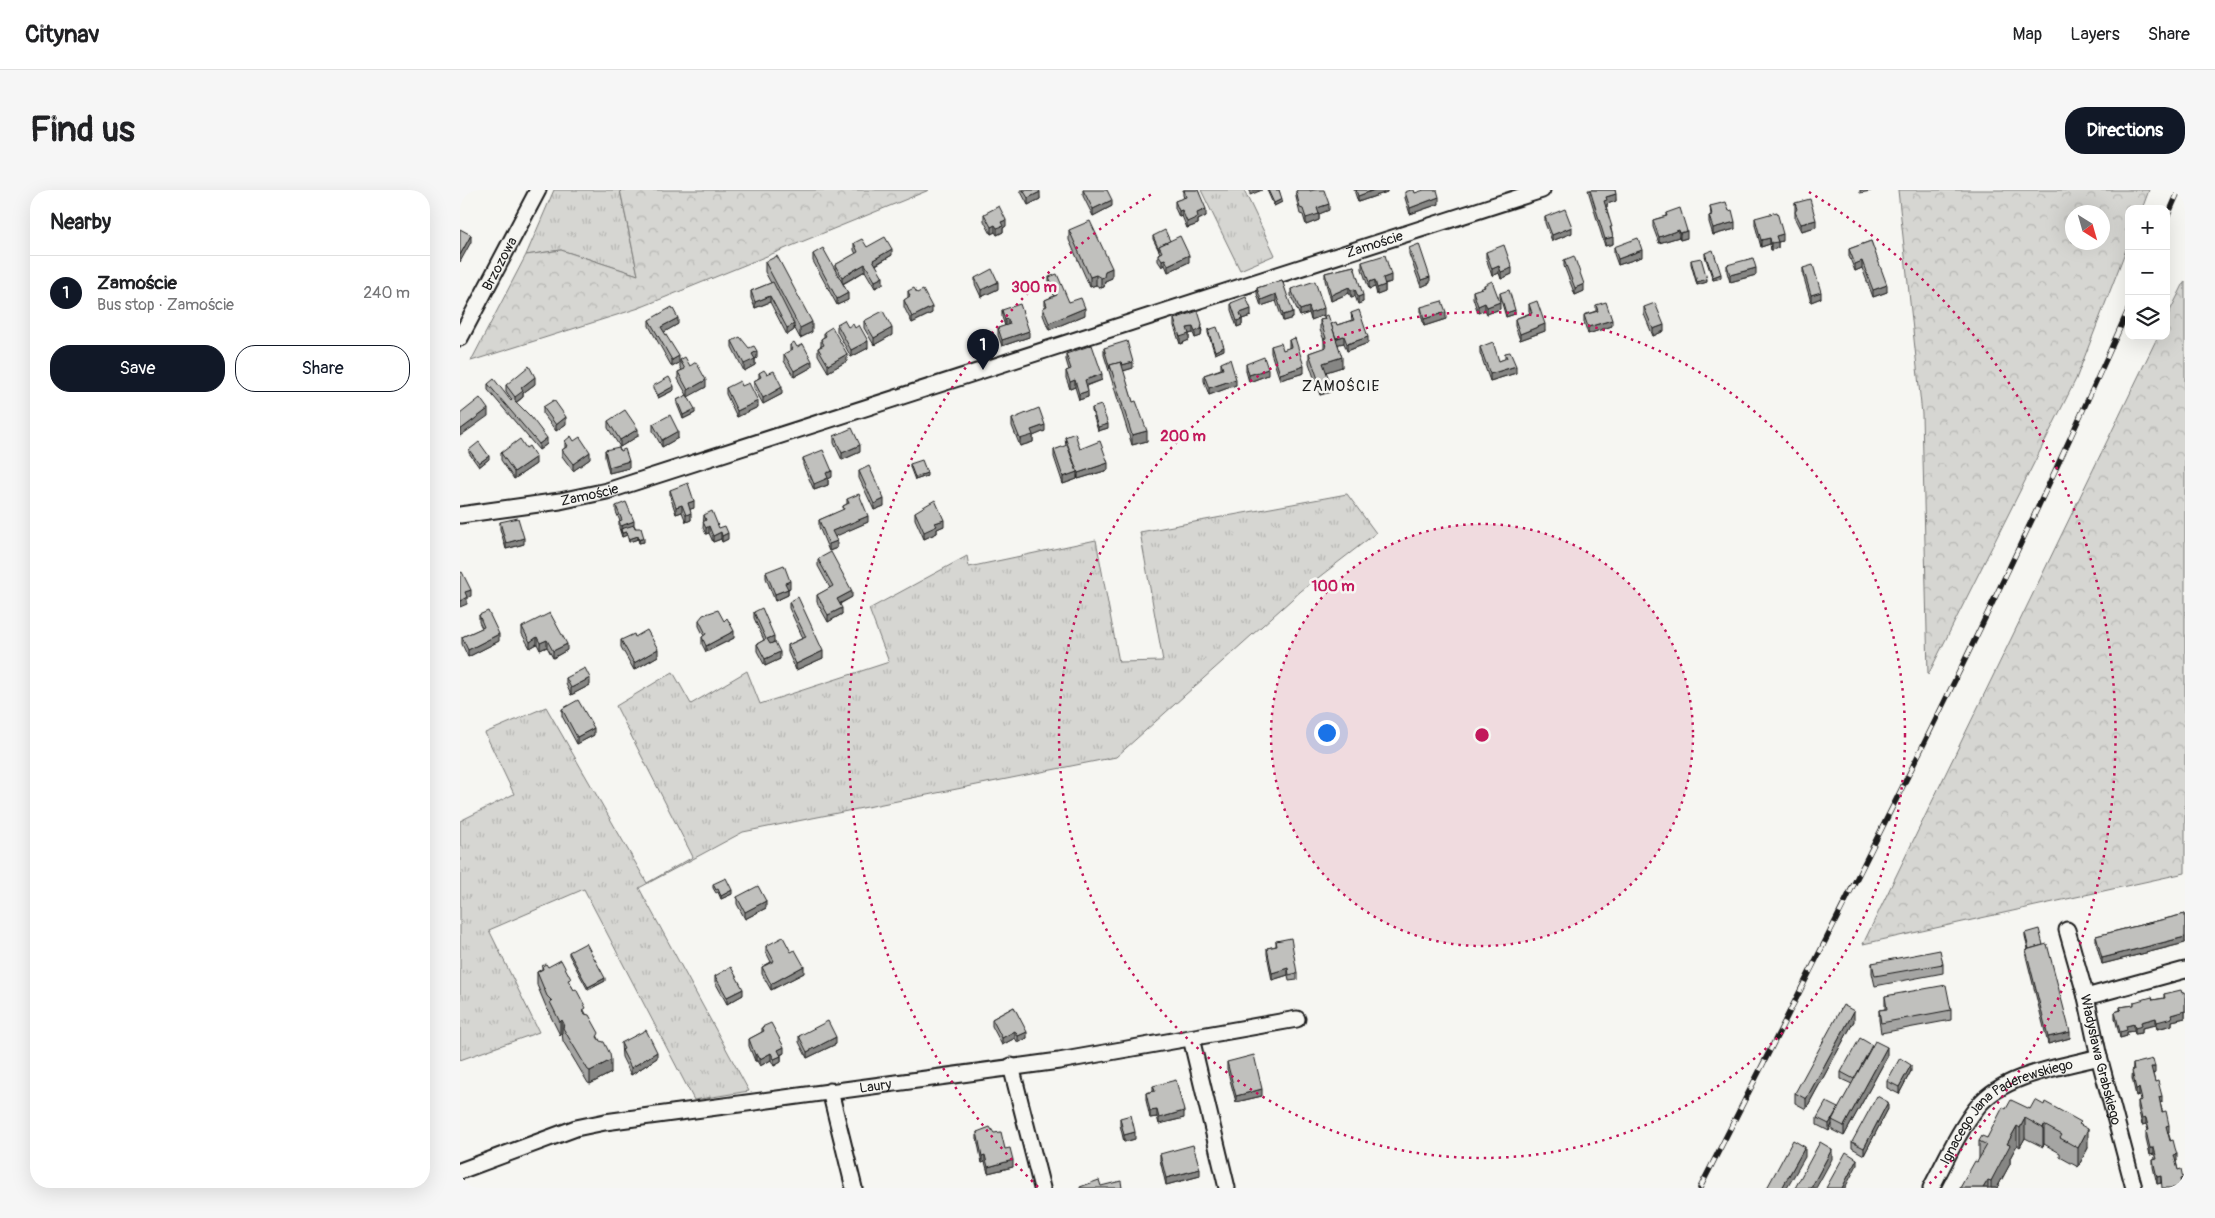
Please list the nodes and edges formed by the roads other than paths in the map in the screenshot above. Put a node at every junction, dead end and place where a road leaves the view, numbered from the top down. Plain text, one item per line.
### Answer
1 (538, 190) edge
2 (1542, 190) edge
3 (460, 338) edge
4 (460, 515) edge
5 (2067, 930) dead end
6 (2185, 970) edge
7 (2086, 997) junction
8 (1297, 1019) dead end
9 (1191, 1038) junction
10 (2099, 1057) junction
11 (1011, 1066) junction
12 (830, 1091) junction
13 (460, 1171) edge
14 (854, 1188) edge
15 (1042, 1188) edge
16 (1227, 1188) edge
17 (1931, 1188) edge
18 (2134, 1188) edge

1 - 3 street, Brzozowa
2 - 4 street, Zamoście
5 - 7 street, Władysława Grabskiego
6 - 7 street
7 - 10 street, Władysława Grabskiego
8 - 9 street, Laury
9 - 11 street, Laury
9 - 16 street
10 - 17 street, Ignacego Jana Paderewskiego
10 - 18 street, Władysława Grabskiego
11 - 12 street, Laury
11 - 15 street
12 - 13 street, Laury
12 - 14 street

